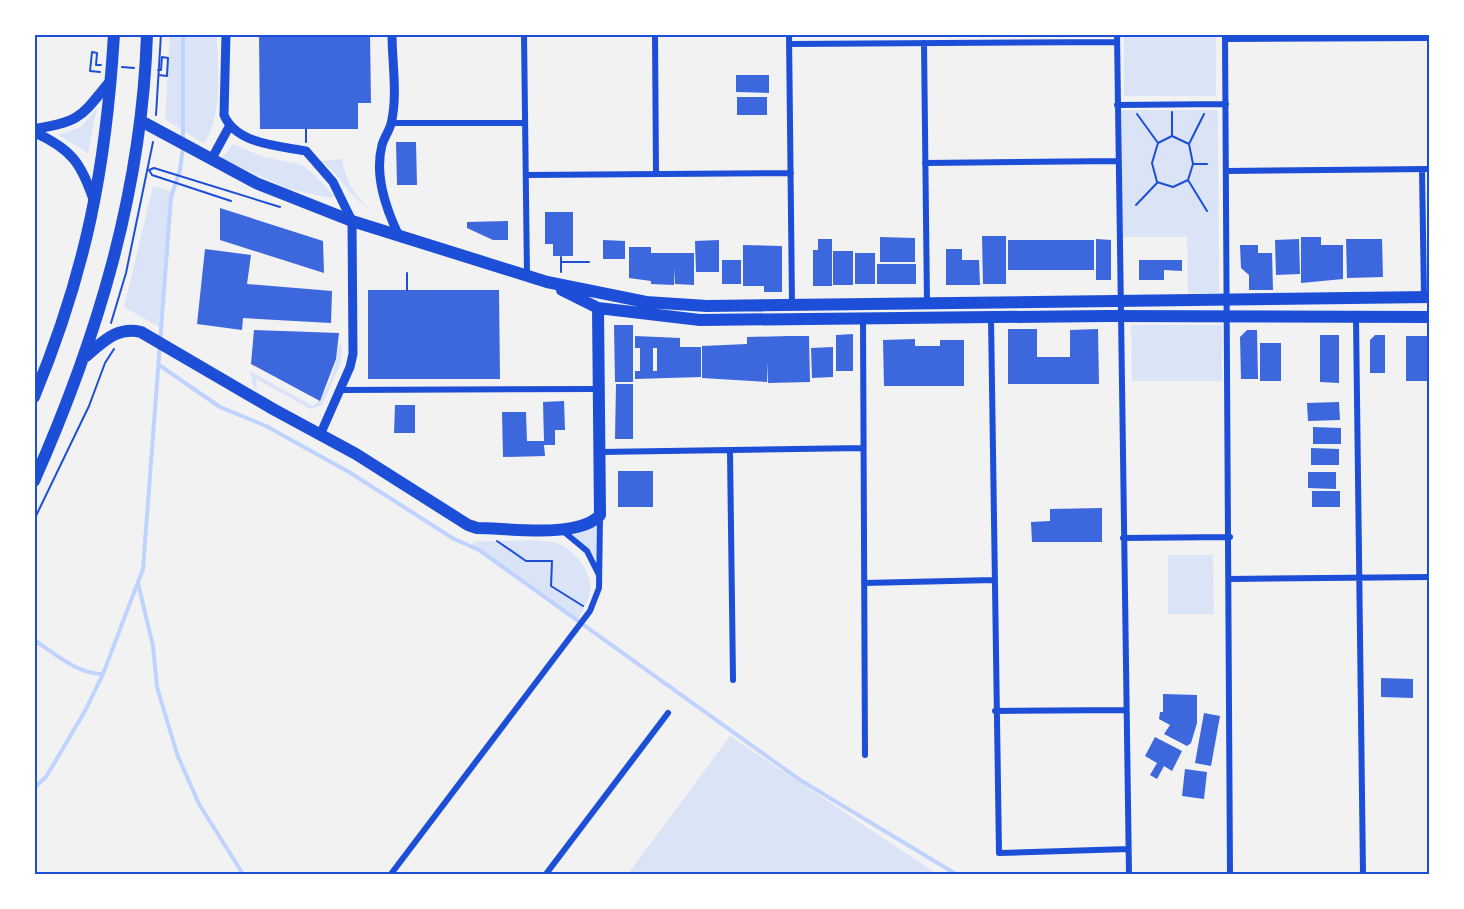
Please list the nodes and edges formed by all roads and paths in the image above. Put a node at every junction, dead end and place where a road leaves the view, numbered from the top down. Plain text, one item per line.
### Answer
1 (114, 34) edge
2 (147, 34) edge
3 (161, 34) edge
4 (226, 34) edge
5 (392, 34) edge
6 (524, 34) edge
7 (655, 34) edge
8 (789, 34) edge
9 (1117, 34) edge
10 (1226, 37) edge
11 (1430, 38) edge
12 (1117, 42) junction
13 (924, 43) junction
14 (790, 44) junction
15 (140, 68) dead end
16 (150, 69) dead end
17 (112, 71) junction
18 (159, 75) junction
19 (1226, 104) junction
20 (1118, 105) junction
21 (1172, 111) dead end
22 (1206, 111) dead end
23 (1135, 112) dead end
24 (141, 121) junction
25 (391, 123) junction
26 (525, 123) junction
27 (229, 127) junction
28 (34, 130) edge
29 (160, 132) junction
30 (1172, 136) junction
31 (1158, 143) junction
32 (1189, 144) junction
33 (205, 157) junction
34 (1118, 161) junction
35 (925, 163) junction
36 (1193, 164) junction
37 (1207, 164) dead end
38 (1426, 169) edge
39 (1227, 171) junction
40 (791, 173) junction
41 (656, 174) junction
42 (525, 175) junction
43 (1188, 180) junction
44 (193, 181) dead end
45 (1157, 182) junction
46 (231, 201) dead end
47 (95, 205) junction
48 (1136, 205) dead end
49 (1207, 211) dead end
50 (352, 221) junction
51 (399, 236) junction
52 (561, 256) dead end
53 (561, 262) junction
54 (589, 262) dead end
55 (407, 273) dead end
56 (561, 275) dead end
57 (527, 276) junction
58 (547, 282) junction
59 (407, 290) dead end
60 (1427, 297) edge
61 (1228, 299) junction
62 (1120, 300) junction
63 (927, 303) junction
64 (792, 305) junction
65 (598, 308) junction
66 (1119, 316) junction
67 (1430, 317) edge
68 (991, 318) junction
69 (1228, 318) junction
70 (1356, 318) junction
71 (863, 319) junction
72 (86, 356) junction
73 (599, 389) junction
74 (341, 390) junction
75 (34, 397) edge
76 (320, 435) junction
77 (863, 448) junction
78 (730, 451) junction
79 (600, 452) junction
80 (34, 481) edge
81 (600, 514) junction
82 (559, 529) junction
83 (1230, 537) junction
84 (1123, 538) junction
85 (497, 541) dead end
86 (1430, 577) edge
87 (1360, 578) junction
88 (600, 579) junction
89 (1230, 579) junction
90 (994, 580) junction
91 (864, 583) junction
92 (588, 614) junction
93 (733, 680) dead end
94 (1125, 710) junction
95 (995, 711) junction
96 (668, 713) dead end
97 (865, 755) dead end
98 (1128, 849) junction
99 (391, 874) edge
100 (546, 874) edge
101 (1129, 874) edge
102 (1230, 874) edge
103 (1363, 874) edge

1 - 17 main road
2 - 24 main road
3 - 18 path
4 - 27 street
5 - 25 street
6 - 26 street
7 - 41 street
8 - 14 street
9 - 12 street
10 - 11 street
10 - 19 street
12 - 13 street
12 - 20 street
13 - 14 street
13 - 35 street
14 - 40 street
15 - 17 path
16 - 18 path
17 - 17 path
17 - 28 main road
17 - 47 main road
18 - 29 path
19 - 20 street
19 - 39 street
20 - 34 street
21 - 30 path
22 - 32 path
23 - 31 path
24 - 29 main road
24 - 72 main road
25 - 26 street
25 - 51 street
26 - 42 street
27 - 33 street
27 - 50 street
28 - 47 main road
29 - 33 main road
30 - 31 path
30 - 32 path
31 - 45 path
32 - 36 path
33 - 50 main road
34 - 35 street
34 - 62 street
35 - 63 street
36 - 37 path
36 - 43 path
38 - 39 street
38 - 60 street
39 - 61 street
40 - 41 street
40 - 64 street
41 - 42 street
42 - 57 street
43 - 45 path
43 - 49 path
44 - 46 path
45 - 48 path
47 - 75 main road
50 - 51 main road
50 - 74 street
51 - 57 main road
52 - 53 path
53 - 54 path
53 - 56 path
55 - 59 path
57 - 58 main road
58 - 64 main road
58 - 65 main road
60 - 61 main road
61 - 62 main road
61 - 69 street
62 - 63 main road
62 - 66 street
63 - 64 main road
65 - 71 main road
65 - 73 main road
66 - 68 main road
66 - 69 main road
66 - 84 street
67 - 70 main road
68 - 71 main road
68 - 90 street
69 - 70 main road
69 - 83 street
70 - 87 street
71 - 77 street
72 - 76 main road
72 - 80 main road
73 - 74 street
73 - 79 main road
74 - 76 street
76 - 82 main road
77 - 78 street
77 - 91 street
78 - 79 street
78 - 93 street
79 - 81 main road
81 - 82 main road
81 - 88 street
82 - 88 street
83 - 84 street
83 - 89 street
84 - 94 street
85 - 92 path
86 - 87 street
87 - 89 street
87 - 103 street
88 - 92 street
89 - 102 street
90 - 91 street
90 - 95 street
91 - 97 street
92 - 99 street
94 - 95 street
94 - 98 street
95 - 98 street
96 - 100 street
98 - 101 street

